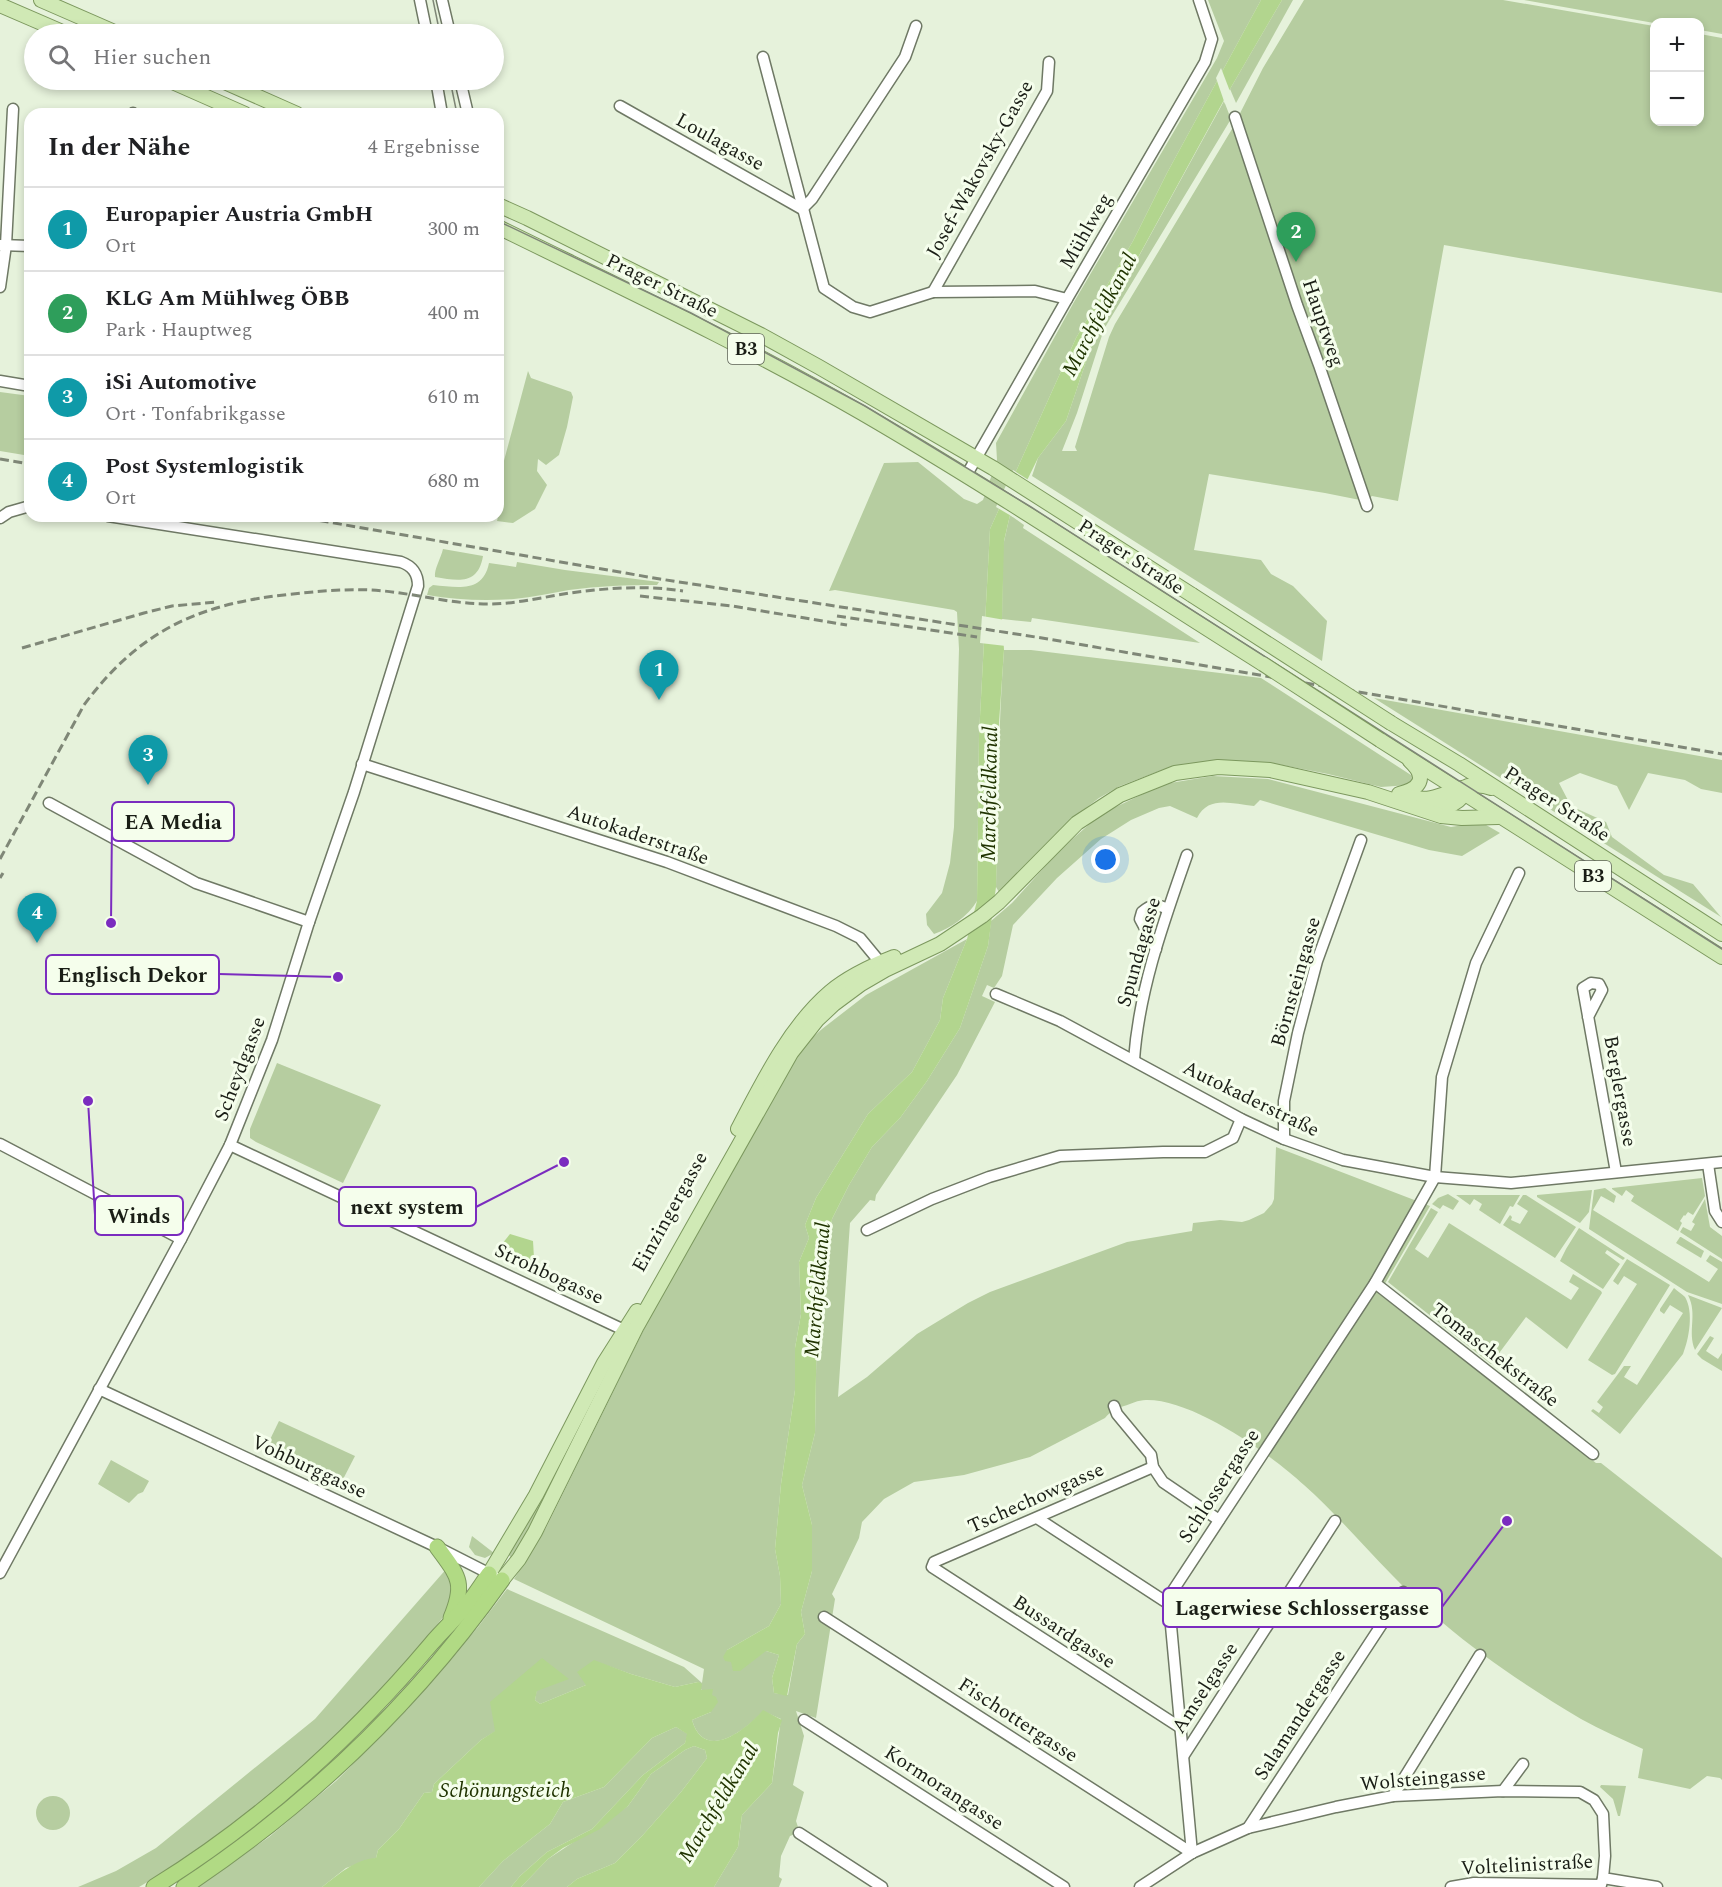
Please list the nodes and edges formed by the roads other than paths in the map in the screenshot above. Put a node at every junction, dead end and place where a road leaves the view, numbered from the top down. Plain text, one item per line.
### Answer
1 (41, 0) edge
2 (420, 0) edge
3 (442, 0) edge
4 (1199, 0) edge
5 (0, 4) edge
6 (45, 24) edge
7 (96, 24) edge
8 (425, 24) edge
9 (448, 24) edge
10 (916, 26) dead end
11 (763, 57) dead end
12 (1049, 62) dead end
13 (191, 90) edge
14 (243, 90) edge
15 (438, 90) edge
16 (462, 90) edge
17 (620, 106) dead end
18 (231, 108) edge
19 (283, 108) edge
20 (441, 108) edge
21 (467, 108) edge
22 (13, 109) dead end
23 (1235, 117) dead end
24 (504, 208) edge
25 (802, 209) junction
26 (504, 230) edge
27 (3, 245) edge
28 (24, 246) edge
29 (0, 287) edge
30 (933, 292) junction
31 (1066, 299) junction
32 (0, 381) edge
33 (24, 385) edge
34 (975, 458) junction
35 (966, 476) junction
36 (1367, 506) dead end
37 (24, 508) edge
38 (0, 518) edge
39 (146, 522) edge
40 (1404, 756) junction
41 (362, 764) junction
42 (1459, 764) junction
43 (1464, 790) junction
44 (1368, 792) junction
45 (1504, 793) junction
46 (1398, 795) junction
47 (49, 803) dead end
48 (1424, 811) junction
49 (1498, 817) junction
50 (1361, 840) dead end
51 (1187, 855) dead end
52 (1519, 873) dead end
53 (1168, 909) junction
54 (309, 922) junction
55 (1722, 934) edge
56 (1156, 949) junction
57 (1722, 957) edge
58 (883, 966) junction
59 (996, 993) dead end
60 (1588, 1017) dead end
61 (1134, 1060) junction
62 (1241, 1119) junction
63 (1284, 1138) junction
64 (0, 1144) edge
65 (230, 1145) junction
66 (1722, 1162) edge
67 (1708, 1164) junction
68 (1616, 1172) junction
69 (1435, 1177) junction
70 (1722, 1222) edge
71 (867, 1230) dead end
72 (181, 1239) junction
73 (1375, 1283) junction
74 (624, 1330) junction
75 (99, 1389) junction
76 (1114, 1406) dead end
77 (1593, 1454) dead end
78 (1153, 1467) junction
79 (1037, 1518) junction
80 (1219, 1520) junction
81 (1335, 1521) dead end
82 (437, 1547) junction
83 (934, 1563) joint
84 (0, 1573) edge
85 (496, 1577) junction
86 (1403, 1592) dead end
87 (1169, 1604) junction
88 (824, 1617) dead end
89 (449, 1623) junction
90 (1480, 1655) dead end
91 (804, 1720) dead end
92 (1181, 1728) junction
93 (1184, 1755) junction
94 (1523, 1764) dead end
95 (1503, 1791) junction
96 (1393, 1796) junction
97 (1248, 1828) junction
98 (799, 1833) dead end
99 (1192, 1852) junction
100 (1605, 1856) joint
101 (1601, 1883) edge
102 (154, 1887) edge
103 (184, 1887) edge
104 (882, 1887) edge
105 (1064, 1887) edge
106 (1140, 1887) edge
107 (1451, 1887) edge
108 (1657, 1887) edge

1 - 7 main road
2 - 8 street
3 - 9 street
4 - 31 street, Mühlweg
5 - 6 main road
10 - 25 street
11 - 25 street
12 - 30 street, Josef-Wakovsky-Gasse
13 - 18 main road
14 - 19 main road
15 - 20 street
16 - 21 street
17 - 25 street, Loulagasse
22 - 27 street
23 - 36 street, Hauptweg
24 - 34 main road, Prager Straße / B3
25 - 30 street
26 - 35 main road, Prager Straße / B3
27 - 28 street
27 - 29 street
30 - 31 street
31 - 34 street, Mühlweg
32 - 33 street
34 - 35 street, Mühlweg
34 - 42 main road, Prager Straße / B3, bridge
35 - 40 main road, Prager Straße / B3, bridge
37 - 38 street
39 - 41 street, Scheydgasse
40 - 43 main road, Prager Straße / B3
40 - 46 main road
41 - 54 street, Scheydgasse
41 - 58 street, Autokaderstraße
42 - 43 main road
42 - 45 main road, Prager Straße / B3
43 - 45 main road, Einzingergasse
43 - 46 main road, Einzingergasse
43 - 48 main road
43 - 49 main road, Prager Straße / B3
44 - 46 main road, Einzingergasse
44 - 48 main road, Einzingergasse
44 - 58 main road, Einzingergasse
45 - 55 main road, Prager Straße / B3
47 - 54 street
48 - 49 main road, Einzingergasse
49 - 57 main road, Prager Straße / B3
50 - 63 street, Börnsteingasse
51 - 53 street, Spundagasse
52 - 69 street
53 - 56 street, Spundagasse
53 - 56 street
54 - 65 street, Scheydgasse
56 - 61 street, Spundagasse
58 - 74 main road, Einzingergasse
58 - 85 main road, Einzingergasse
59 - 61 street, Autokaderstraße
60 - 68 street, Berglergasse
61 - 62 street, Autokaderstraße
62 - 63 street, Autokaderstraße
62 - 71 street
63 - 69 street, Autokaderstraße
64 - 72 street
65 - 72 street, Scheydgasse
65 - 74 street, Strohbogasse
66 - 67 street, Autokaderstraße
67 - 68 street, Autokaderstraße
67 - 70 street
68 - 69 street, Autokaderstraße
69 - 73 street, Schlossergasse
72 - 75 street, Scheydgasse
73 - 77 street, Tomaschekstraße
73 - 80 street, Schlossergasse
74 - 85 main road, Einzingergasse
75 - 82 street, Vohburggasse
75 - 84 street, Scheydgasse
76 - 78 street
78 - 79 street, Tschechowgasse
78 - 80 street
79 - 83 street, Tschechowgasse
79 - 87 street
80 - 87 street, Schlossergasse
81 - 93 street, Amselgasse
82 - 85 street, Vohburggasse
82 - 89 highway
83 - 92 street, Bussardgasse
85 - 89 highway
85 - 103 highway
86 - 97 street, Salamandergasse
87 - 92 street, Schlossergasse
88 - 99 street, Fischottergasse
89 - 102 highway
90 - 96 street
91 - 105 street, Kormorangasse
92 - 93 street, Schlossergasse
93 - 99 street, Schlossergasse
94 - 95 street
95 - 96 street, Wolsteingasse
95 - 100 street, Wolsteingasse
96 - 97 street, Wolsteingasse
97 - 99 street, Wolsteingasse
98 - 104 street
99 - 106 street, Wolsteingasse
100 - 101 street, Voltelinistraße
101 - 107 street, Voltelinistraße
101 - 108 street, Voltelinistraße

